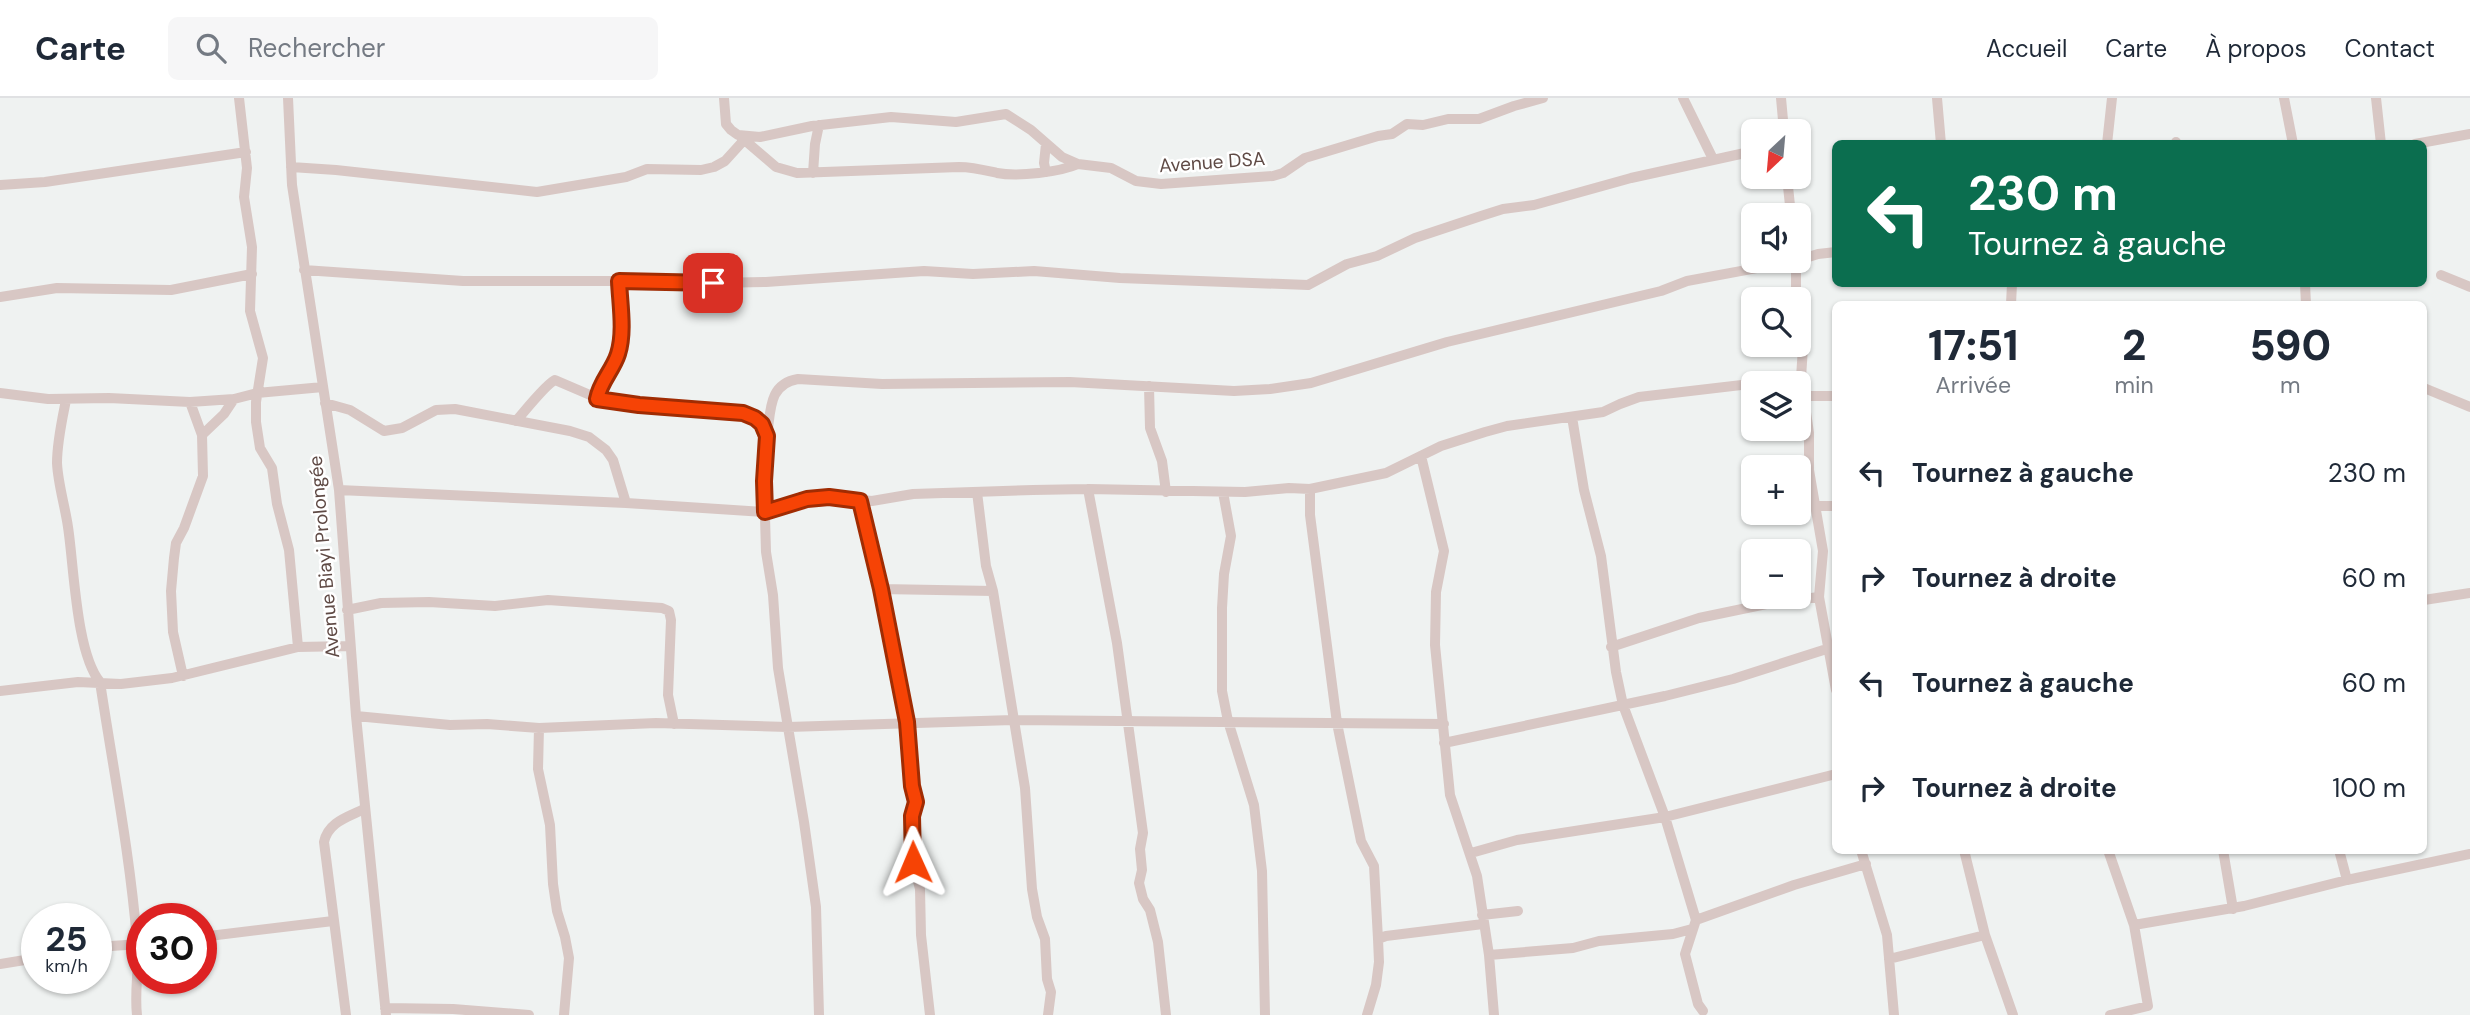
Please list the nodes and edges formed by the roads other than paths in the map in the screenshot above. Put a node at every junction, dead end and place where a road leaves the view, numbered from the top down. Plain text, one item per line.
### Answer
1 (239, 98) edge
2 (288, 98) edge
3 (724, 98) edge
4 (1543, 98) edge
5 (1682, 98) edge
6 (1781, 98) edge
7 (1937, 98) edge
8 (2112, 98) edge
9 (2284, 98) edge
10 (2376, 98) edge
11 (1783, 119) edge
12 (819, 125) junction
13 (2470, 134) edge
14 (741, 137) junction
15 (1941, 140) edge
16 (2107, 140) edge
17 (2292, 140) edge
18 (2381, 140) edge
19 (2427, 142) edge
20 (1046, 144) junction
21 (246, 152) junction
22 (1741, 154) edge
23 (1713, 159) junction
24 (1079, 164) junction
25 (291, 167) junction
26 (1046, 172) junction
27 (813, 173) junction
28 (0, 185) edge
29 (1832, 252) edge
30 (1811, 256) edge
31 (304, 270) junction
32 (1741, 271) edge
33 (252, 274) junction
34 (2441, 275) dead end
35 (619, 281) junction
36 (2470, 287) edge
37 (0, 297) edge
38 (1741, 385) edge
39 (1149, 386) junction
40 (323, 387) junction
41 (2427, 389) edge
42 (0, 393) edge
43 (257, 393) junction
44 (1811, 396) edge
45 (1832, 396) edge
46 (234, 399) junction
47 (597, 399) junction
48 (66, 400) junction
49 (190, 402) junction
50 (326, 403) junction
51 (2470, 407) edge
52 (1572, 417) junction
53 (516, 421) junction
54 (202, 435) junction
55 (767, 436) junction
56 (1809, 441) edge
57 (1421, 456) junction
58 (1088, 489) junction
59 (1310, 489) junction
60 (339, 490) junction
61 (977, 492) junction
62 (1166, 492) junction
63 (1223, 492) junction
64 (860, 501) junction
65 (626, 503) junction
66 (1815, 506) junction
67 (1832, 506) edge
68 (765, 512) junction
69 (881, 589) junction
70 (993, 591) junction
71 (2470, 593) edge
72 (1819, 597) junction
73 (2427, 600) edge
74 (347, 610) junction
75 (350, 646) junction
76 (1831, 646) edge
77 (298, 647) junction
78 (1611, 647) junction
79 (183, 676) junction
80 (100, 682) junction
81 (0, 691) edge
82 (1623, 705) junction
83 (356, 716) junction
84 (1013, 720) junction
85 (1228, 721) junction
86 (907, 722) junction
87 (1128, 722) junction
88 (1337, 723) junction
89 (674, 724) junction
90 (1444, 724) junction
91 (539, 727) junction
92 (788, 727) junction
93 (1444, 743) junction
94 (1832, 775) edge
95 (364, 809) junction
96 (1665, 817) junction
97 (1471, 853) junction
98 (1862, 854) edge
99 (1965, 854) edge
100 (2109, 854) edge
101 (2224, 854) edge
102 (2340, 854) edge
103 (2470, 855) edge
104 (1866, 864) junction
105 (2347, 880) junction
106 (134, 903) edge
107 (2233, 909) junction
108 (1518, 911) dead end
109 (1483, 920) junction
110 (333, 921) junction
111 (1694, 924) junction
112 (2134, 925) junction
113 (217, 935) edge
114 (1986, 935) junction
115 (1378, 939) junction
116 (1489, 955) junction
117 (1889, 959) junction
118 (21, 961) edge
119 (0, 964) edge
120 (136, 994) edge
121 (1703, 1011) dead end
122 (385, 1012) edge
123 (137, 1015) edge
124 (346, 1015) edge
125 (529, 1015) edge
126 (565, 1015) edge
127 (819, 1015) edge
128 (930, 1015) edge
129 (1048, 1015) edge
130 (1166, 1015) edge
131 (1265, 1015) edge
132 (1367, 1015) edge
133 (1494, 1015) edge
134 (1894, 1015) edge
135 (2013, 1015) edge
136 (2110, 1015) edge

1 - 21 street
2 - 25 street, Avenue Biayi Prolongée
3 - 14 street
4 - 24 street, Avenue DSA
5 - 23 street
6 - 11 street
7 - 15 street
8 - 16 street
9 - 17 street
10 - 18 street
12 - 14 street, Avenue DSA
12 - 20 street, Avenue DSA
12 - 27 street
13 - 19 street
14 - 25 street
14 - 27 street
20 - 24 street, Avenue DSA
20 - 26 street
21 - 28 street
21 - 33 street
22 - 23 street
23 - 35 street
24 - 26 street
25 - 31 street, Avenue Biayi Prolongée
26 - 27 street
29 - 30 street
31 - 35 street
31 - 40 street, Avenue Biayi Prolongée
32 - 39 street
33 - 37 street
33 - 43 street
34 - 36 street
35 - 47 street
38 - 52 street
39 - 55 street
39 - 62 street
40 - 43 street
40 - 50 street, Avenue Biayi Prolongée
41 - 51 street
42 - 48 street
43 - 46 street
43 - 77 street
44 - 45 street
46 - 49 street
46 - 54 street
47 - 53 street
47 - 55 street
48 - 49 street
48 - 80 street
49 - 54 street
50 - 53 street
50 - 60 street, Avenue Biayi Prolongée
52 - 57 street
52 - 78 street
53 - 65 street
54 - 79 street
55 - 68 street
56 - 66 street
57 - 59 street
57 - 90 street
58 - 61 street
58 - 62 street
58 - 87 street
59 - 63 street
59 - 88 street
60 - 65 street
60 - 74 street, Avenue Biayi Prolongée
61 - 64 street
61 - 70 street
62 - 63 street
63 - 85 street
64 - 68 street
64 - 69 street
65 - 68 street
66 - 67 street
66 - 72 street
68 - 92 street
69 - 70 street
69 - 86 street
70 - 84 street
71 - 73 street
72 - 76 street
72 - 78 street
74 - 75 street, Avenue Biayi Prolongée
74 - 89 street
75 - 77 street
75 - 83 street, Avenue Biayi Prolongée
76 - 82 street
77 - 79 street
78 - 82 street
79 - 80 street
80 - 81 street
80 - 106 street
82 - 93 street
82 - 96 street
83 - 91 street
83 - 95 street, Avenue Biayi Prolongée
84 - 86 street
84 - 87 street
84 - 129 street
85 - 87 street
85 - 88 street
85 - 131 street
86 - 92 street
86 - 128 street
87 - 130 street
88 - 90 street
88 - 115 street
89 - 91 street
89 - 92 street
90 - 93 street
91 - 126 street
92 - 127 street
93 - 97 street
94 - 96 street
95 - 110 street
95 - 122 street, Avenue Biayi Prolongée
96 - 97 street
96 - 111 street
97 - 109 street
98 - 104 street
99 - 114 street
100 - 112 street
101 - 107 street
102 - 105 street
103 - 105 street
104 - 111 street
104 - 117 street
105 - 107 street
107 - 112 street
108 - 109 street
109 - 115 street
109 - 116 street
110 - 113 street
110 - 124 street
111 - 116 street
111 - 121 street
112 - 136 street
114 - 117 street
114 - 135 street
115 - 132 street
116 - 133 street
117 - 134 street
118 - 119 street
120 - 123 street
122 - 125 street

